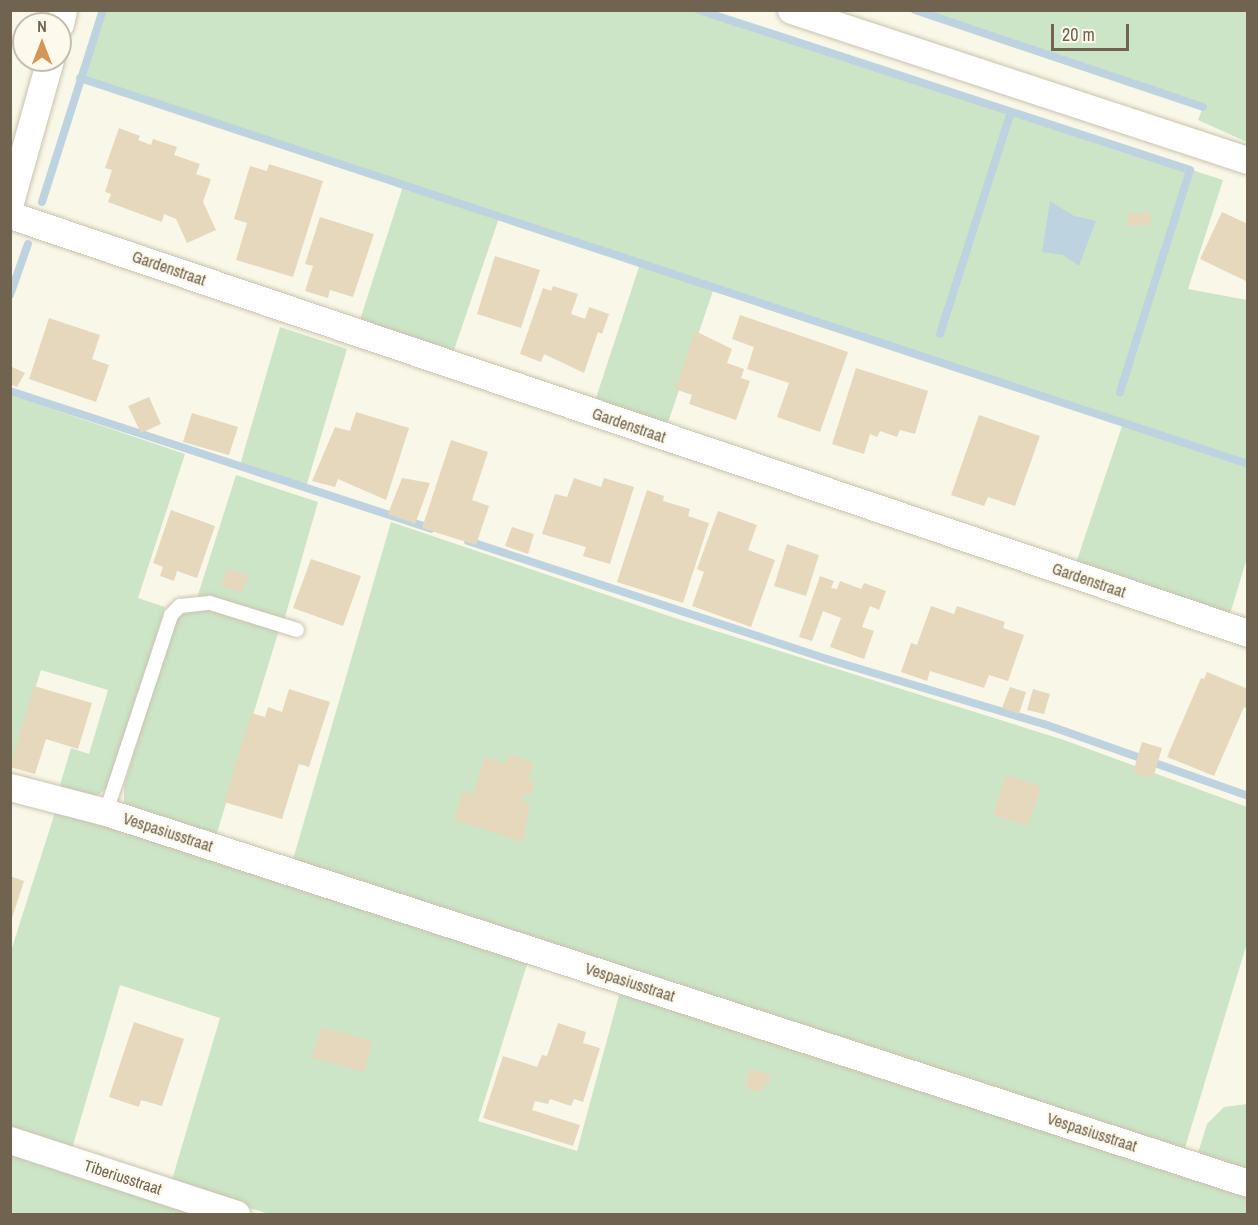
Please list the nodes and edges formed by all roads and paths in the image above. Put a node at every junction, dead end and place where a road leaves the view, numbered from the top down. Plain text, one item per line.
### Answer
1 (791, 10) edge
2 (47, 72) edge
3 (1248, 160) edge
4 (10, 202) edge
5 (10, 215) edge
6 (297, 630) dead end
7 (1248, 633) edge
8 (10, 787) edge
9 (105, 812) junction
10 (10, 1140) edge
11 (1248, 1183) edge
12 (236, 1215) edge

1 - 3 street
2 - 4 street
5 - 7 street, Gardenstraat
6 - 9 lane
8 - 9 street, Vespasiusstraat
9 - 11 street, Vespasiusstraat
10 - 12 street, Tiberiusstraat

